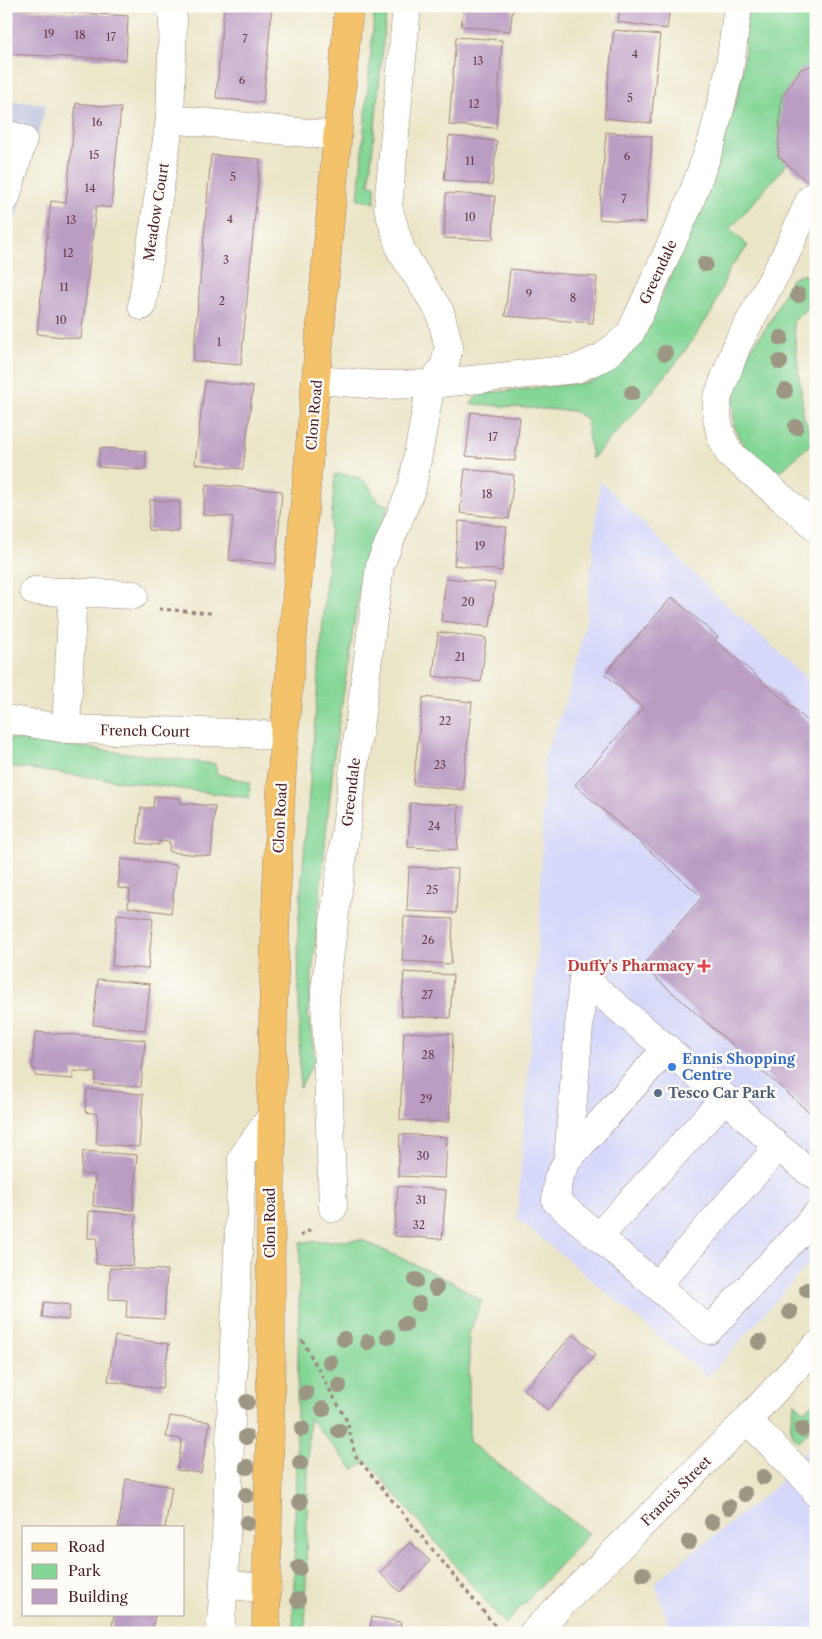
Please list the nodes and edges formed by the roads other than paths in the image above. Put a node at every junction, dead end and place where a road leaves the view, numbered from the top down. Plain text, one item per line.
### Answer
1 (170, 6) edge
2 (349, 6) edge
3 (407, 6) edge
4 (738, 6) edge
5 (170, 119) junction
6 (6, 134) edge
7 (336, 136) junction
8 (816, 194) edge
9 (6, 197) edge
10 (142, 306) dead end
11 (318, 380) junction
12 (431, 384) junction
13 (816, 527) edge
14 (34, 591) dead end
15 (73, 592) junction
16 (134, 595) road end
17 (6, 719) edge
18 (66, 729) junction
19 (284, 737) junction
20 (667, 1048) junction
21 (725, 1098) junction
22 (270, 1118) junction
23 (778, 1147) junction
24 (568, 1159) junction
25 (816, 1177) edge
26 (333, 1208) road end
27 (816, 1215) edge
28 (599, 1236) junction
29 (657, 1285) junction
30 (816, 1346) edge
31 (747, 1420) junction
32 (816, 1493) edge
33 (224, 1584) junction
34 (267, 1589) junction
35 (220, 1633) edge
36 (266, 1633) edge
37 (533, 1633) edge

1 - 5 street, Meadow Court
2 - 7 main road, Clon Road
3 - 12 street, Greendale
4 - 12 street, Greendale
5 - 7 street
5 - 10 street, Meadow Court
6 - 9 street
7 - 11 main road, Clon Road
8 - 13 street
11 - 12 street, Greendale
11 - 19 main road, Clon Road
12 - 26 street, Greendale
14 - 15 street
15 - 16 street
15 - 18 street
17 - 18 street, French Court
18 - 19 street, French Court
19 - 22 main road, Clon Road
20 - 21 street
20 - 24 street
20 - 24 street
21 - 23 street
21 - 28 street
22 - 33 street
22 - 34 main road, Clon Road
23 - 25 street
23 - 29 street
24 - 28 street
27 - 29 street
28 - 29 street
30 - 31 street, Francis Street
31 - 32 street
31 - 37 street, Francis Street
33 - 34 street
33 - 35 street
34 - 36 main road, Clon Road

